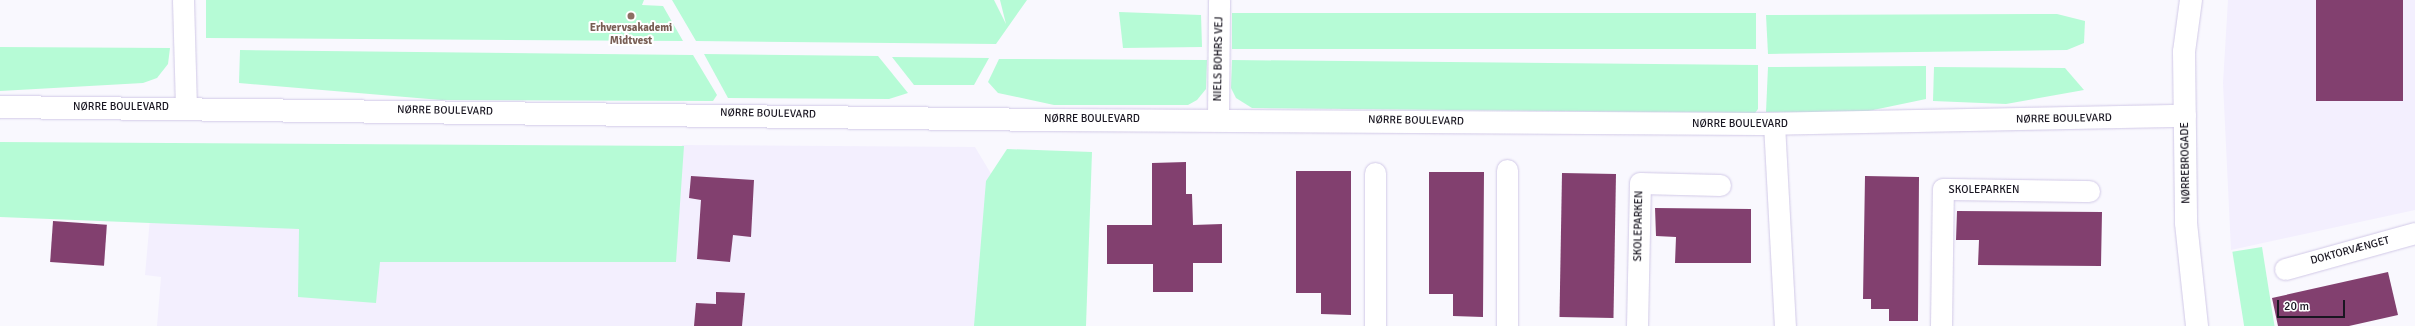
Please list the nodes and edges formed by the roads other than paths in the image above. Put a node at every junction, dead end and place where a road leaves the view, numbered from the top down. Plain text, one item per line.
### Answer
1 (183, 0) edge
2 (1220, 0) edge
3 (2191, 0) edge
4 (0, 107) edge
5 (186, 108) junction
6 (2185, 116) junction
7 (1218, 119) junction
8 (1774, 124) junction
9 (1507, 170) dead end
10 (1375, 173) dead end
11 (1720, 185) dead end
12 (2089, 191) dead end
13 (2415, 233) edge
14 (2285, 268) dead end
15 (1375, 326) edge
16 (1507, 326) edge
17 (1637, 326) edge
18 (1785, 326) edge
19 (1941, 326) edge
20 (2198, 326) edge

1 - 5 street
2 - 7 street, NIELS BOHRS VEJ
3 - 6 street, NØRREBROGADE
4 - 5 street, NØRRE BOULEVARD
5 - 7 street, NØRRE BOULEVARD
6 - 8 street, NØRRE BOULEVARD
6 - 20 street, NØRREBROGADE
7 - 8 street, NØRRE BOULEVARD
8 - 18 street
9 - 16 street
10 - 15 street
11 - 17 street, SKOLEPARKEN
12 - 19 street, SKOLEPARKEN
13 - 14 street, DOKTORVÆNGET

